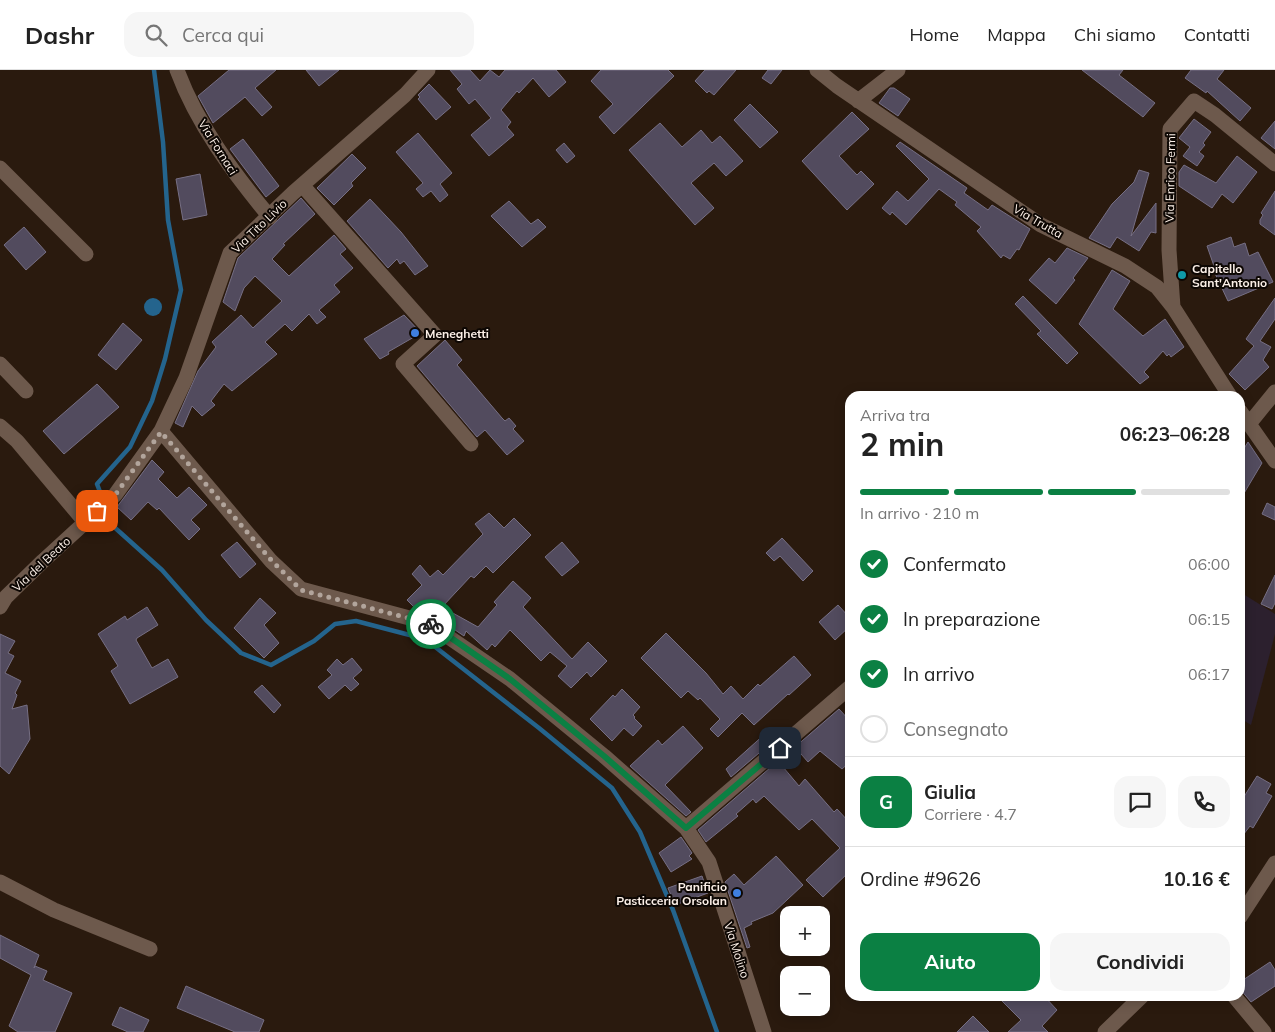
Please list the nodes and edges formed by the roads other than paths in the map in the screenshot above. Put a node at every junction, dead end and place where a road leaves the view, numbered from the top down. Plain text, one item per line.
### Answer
1 (178, 70) edge
2 (428, 70) edge
3 (817, 70) edge
4 (898, 70) edge
5 (858, 101) junction
6 (1275, 164) edge
7 (0, 168) edge
8 (302, 185) junction
9 (270, 217) junction
10 (86, 254) dead end
11 (1173, 307) junction
12 (0, 364) edge
13 (26, 391) dead end
14 (1227, 391) edge
15 (1275, 392) edge
16 (1245, 418) edge
17 (1249, 424) junction
18 (0, 426) edge
19 (161, 432) junction
20 (471, 444) dead end
21 (1275, 461) edge
22 (85, 522) junction
23 (0, 607) edge
24 (845, 691) edge
25 (686, 828) junction
26 (1275, 863) edge
27 (0, 882) edge
28 (1245, 909) edge
29 (150, 949) dead end
30 (1137, 1001) edge
31 (1238, 1001) edge
32 (764, 1032) edge
33 (1105, 1032) edge
34 (1264, 1032) edge

1 - 9 street, Via Fornaci
2 - 8 street, Via Tito Livio
3 - 5 street, Via Trutta
4 - 5 street
5 - 11 street, Via Trutta
6 - 11 street, Via Enrico Fermi
7 - 10 street
8 - 9 street, Via Tito Livio
8 - 20 street
9 - 19 street, Via Tito Livio
11 - 14 street, Via Trutta
12 - 13 street
15 - 17 street
16 - 17 street
17 - 21 street
18 - 22 street
19 - 22 street, Via del Beato
19 - 25 street, Via Molino
22 - 23 street, Via del Beato
24 - 25 street
25 - 32 street, Via Molino
26 - 28 street
27 - 29 street
30 - 33 street
31 - 34 street

